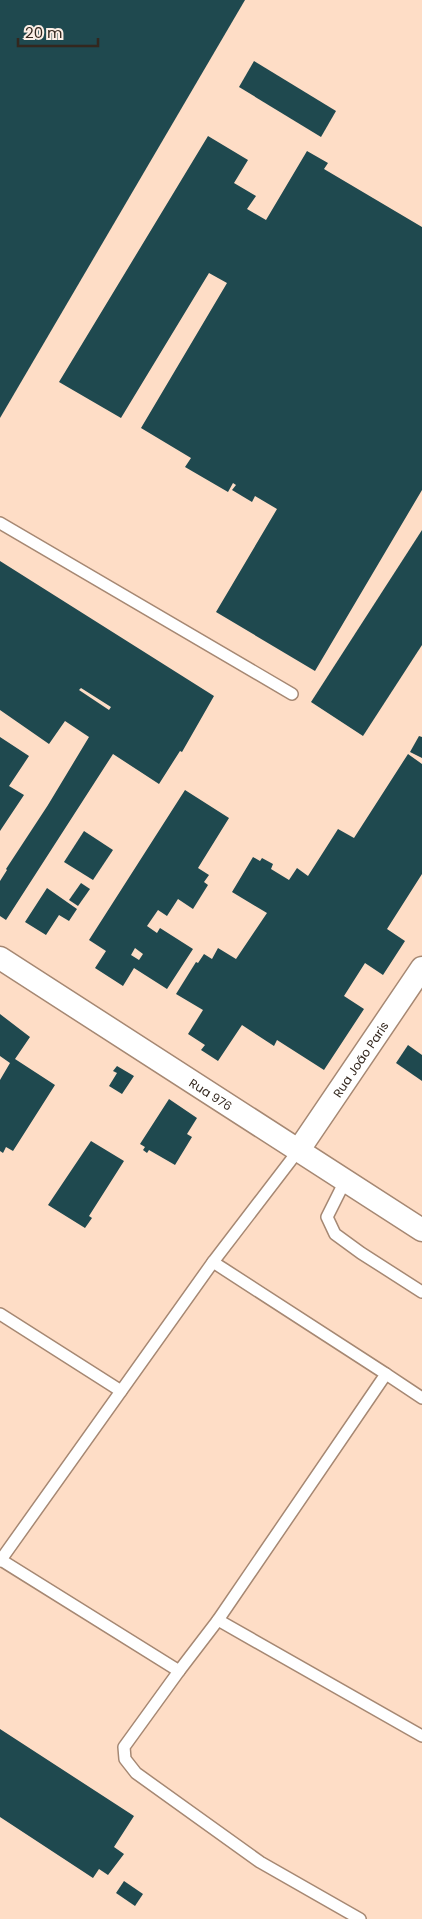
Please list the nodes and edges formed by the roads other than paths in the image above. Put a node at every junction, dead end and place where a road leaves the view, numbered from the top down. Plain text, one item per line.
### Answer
1 (0, 523) edge
2 (292, 694) dead end
3 (0, 958) edge
4 (422, 968) edge
5 (298, 1151) junction
6 (346, 1181) junction
7 (422, 1230) edge
8 (213, 1262) junction
9 (422, 1292) edge
10 (0, 1314) edge
11 (386, 1374) junction
12 (121, 1391) junction
13 (422, 1398) edge
14 (0, 1560) edge
15 (218, 1620) junction
16 (179, 1671) junction
17 (422, 1736) edge
18 (360, 1919) edge

1 - 2 lane
3 - 5 street, Rua 976
4 - 5 street, Rua João Paris
5 - 6 street, Rua 976
5 - 8 lane
6 - 7 street, Rua 976
6 - 9 lane
8 - 11 lane
8 - 12 lane
10 - 12 lane
11 - 13 lane
11 - 15 lane
12 - 14 lane
14 - 16 lane
15 - 16 lane
15 - 17 lane
16 - 18 lane

